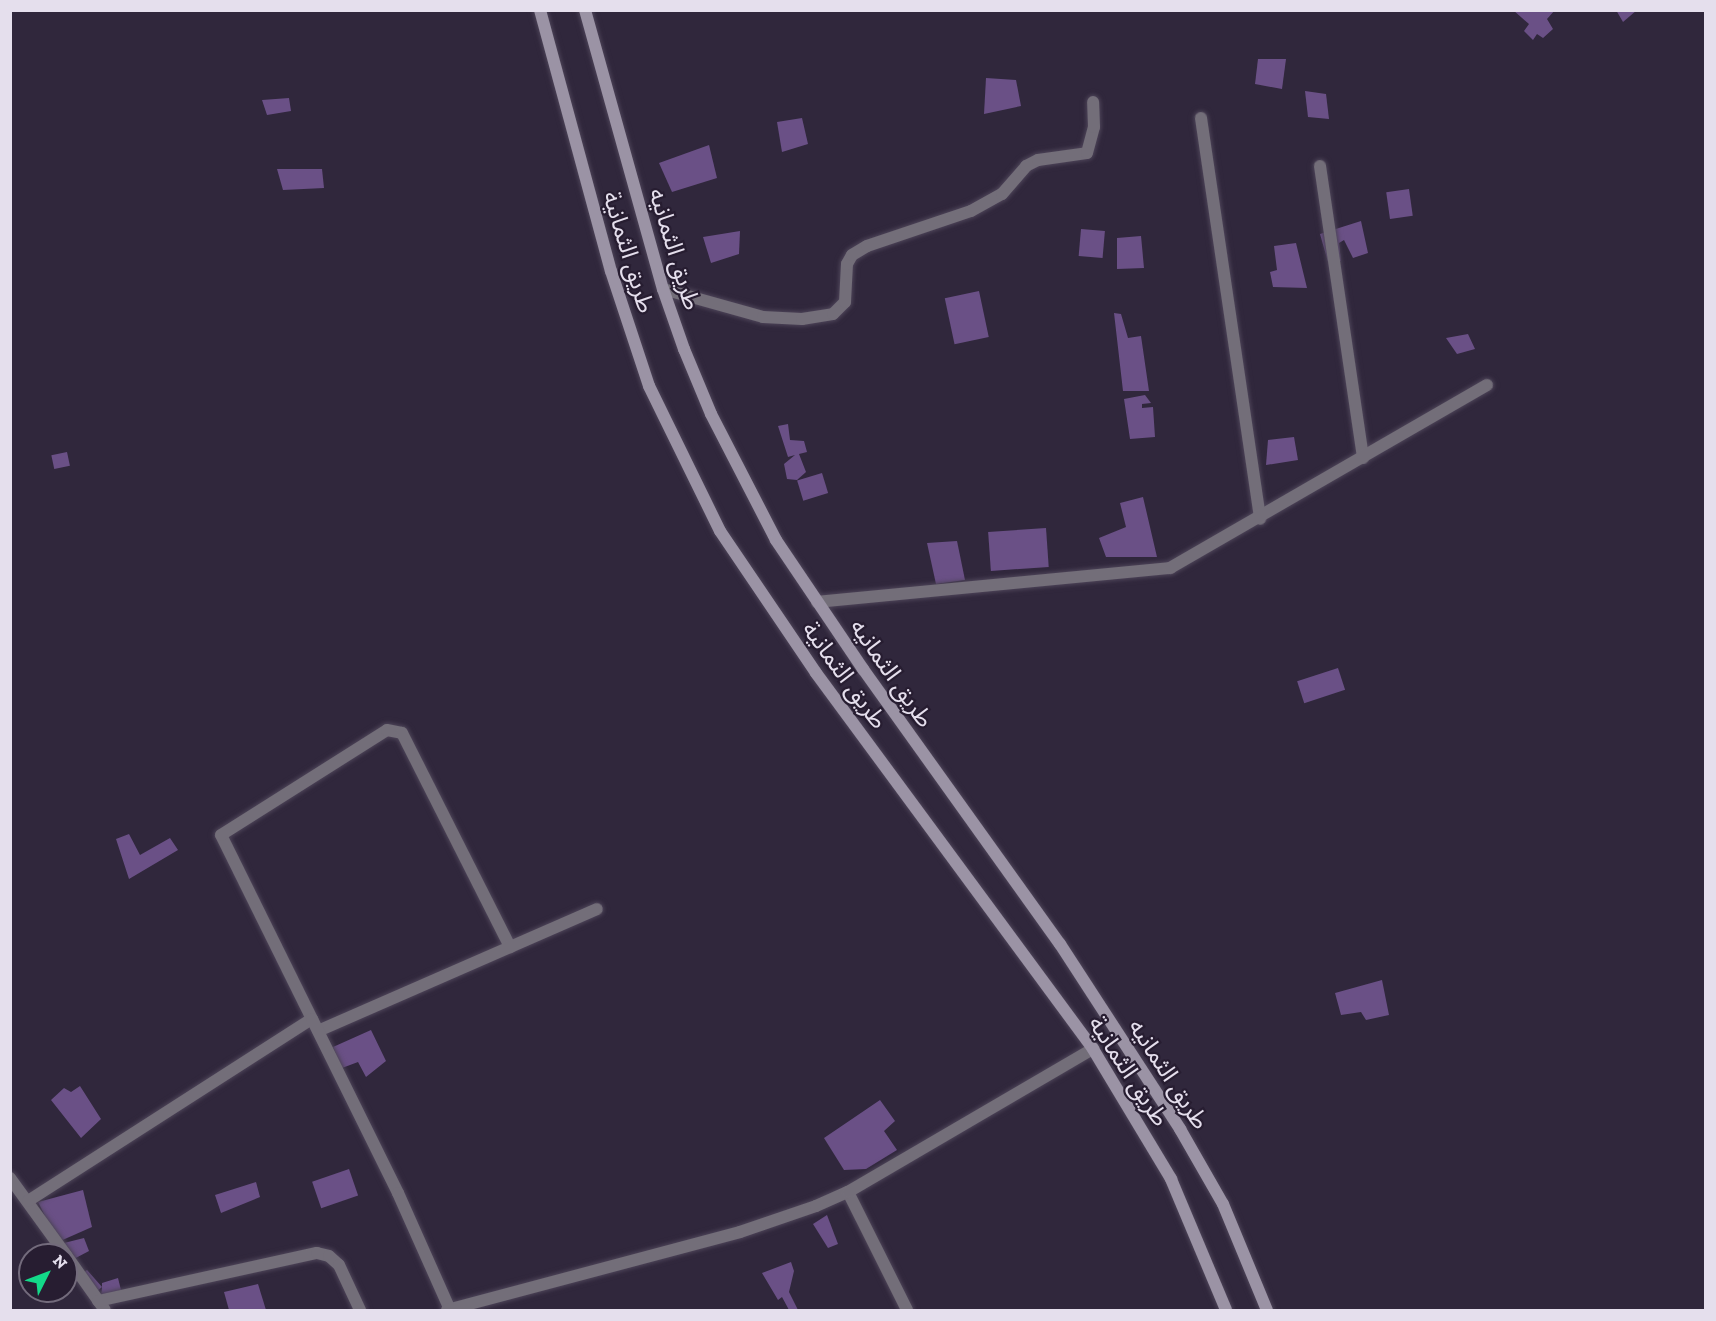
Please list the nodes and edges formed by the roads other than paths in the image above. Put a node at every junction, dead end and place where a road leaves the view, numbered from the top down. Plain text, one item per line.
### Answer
1 (540, 10) edge
2 (585, 10) edge
3 (1093, 102) dead end
4 (1201, 118) dead end
5 (1320, 166) dead end
6 (663, 289) junction
7 (1487, 385) dead end
8 (1363, 458) junction
9 (1260, 519) junction
10 (816, 602) junction
11 (597, 909) dead end
12 (510, 947) junction
13 (312, 1019) junction
14 (320, 1030) junction
15 (1093, 1049) junction
16 (10, 1178) edge
17 (848, 1192) junction
18 (28, 1201) junction
19 (58, 1243) edge
20 (78, 1272) edge
21 (102, 1306) edge
22 (448, 1310) edge
23 (360, 1311) edge
24 (907, 1311) edge
25 (1226, 1311) edge
26 (1268, 1311) edge

1 - 15 street, طريق الثمانية
2 - 6 street, طريق الثمانيه
3 - 6 street
4 - 9 street
5 - 8 street
6 - 10 street, طريق الثمانيه
7 - 8 street
8 - 9 street
9 - 10 street
10 - 26 street, طريق الثمانيه
11 - 12 street
12 - 13 street
12 - 14 street
13 - 14 street
13 - 18 street
14 - 22 street
15 - 17 street
15 - 25 street, طريق الثمانية
16 - 18 street
17 - 22 street
17 - 24 street
18 - 19 street
20 - 21 street
21 - 23 street

